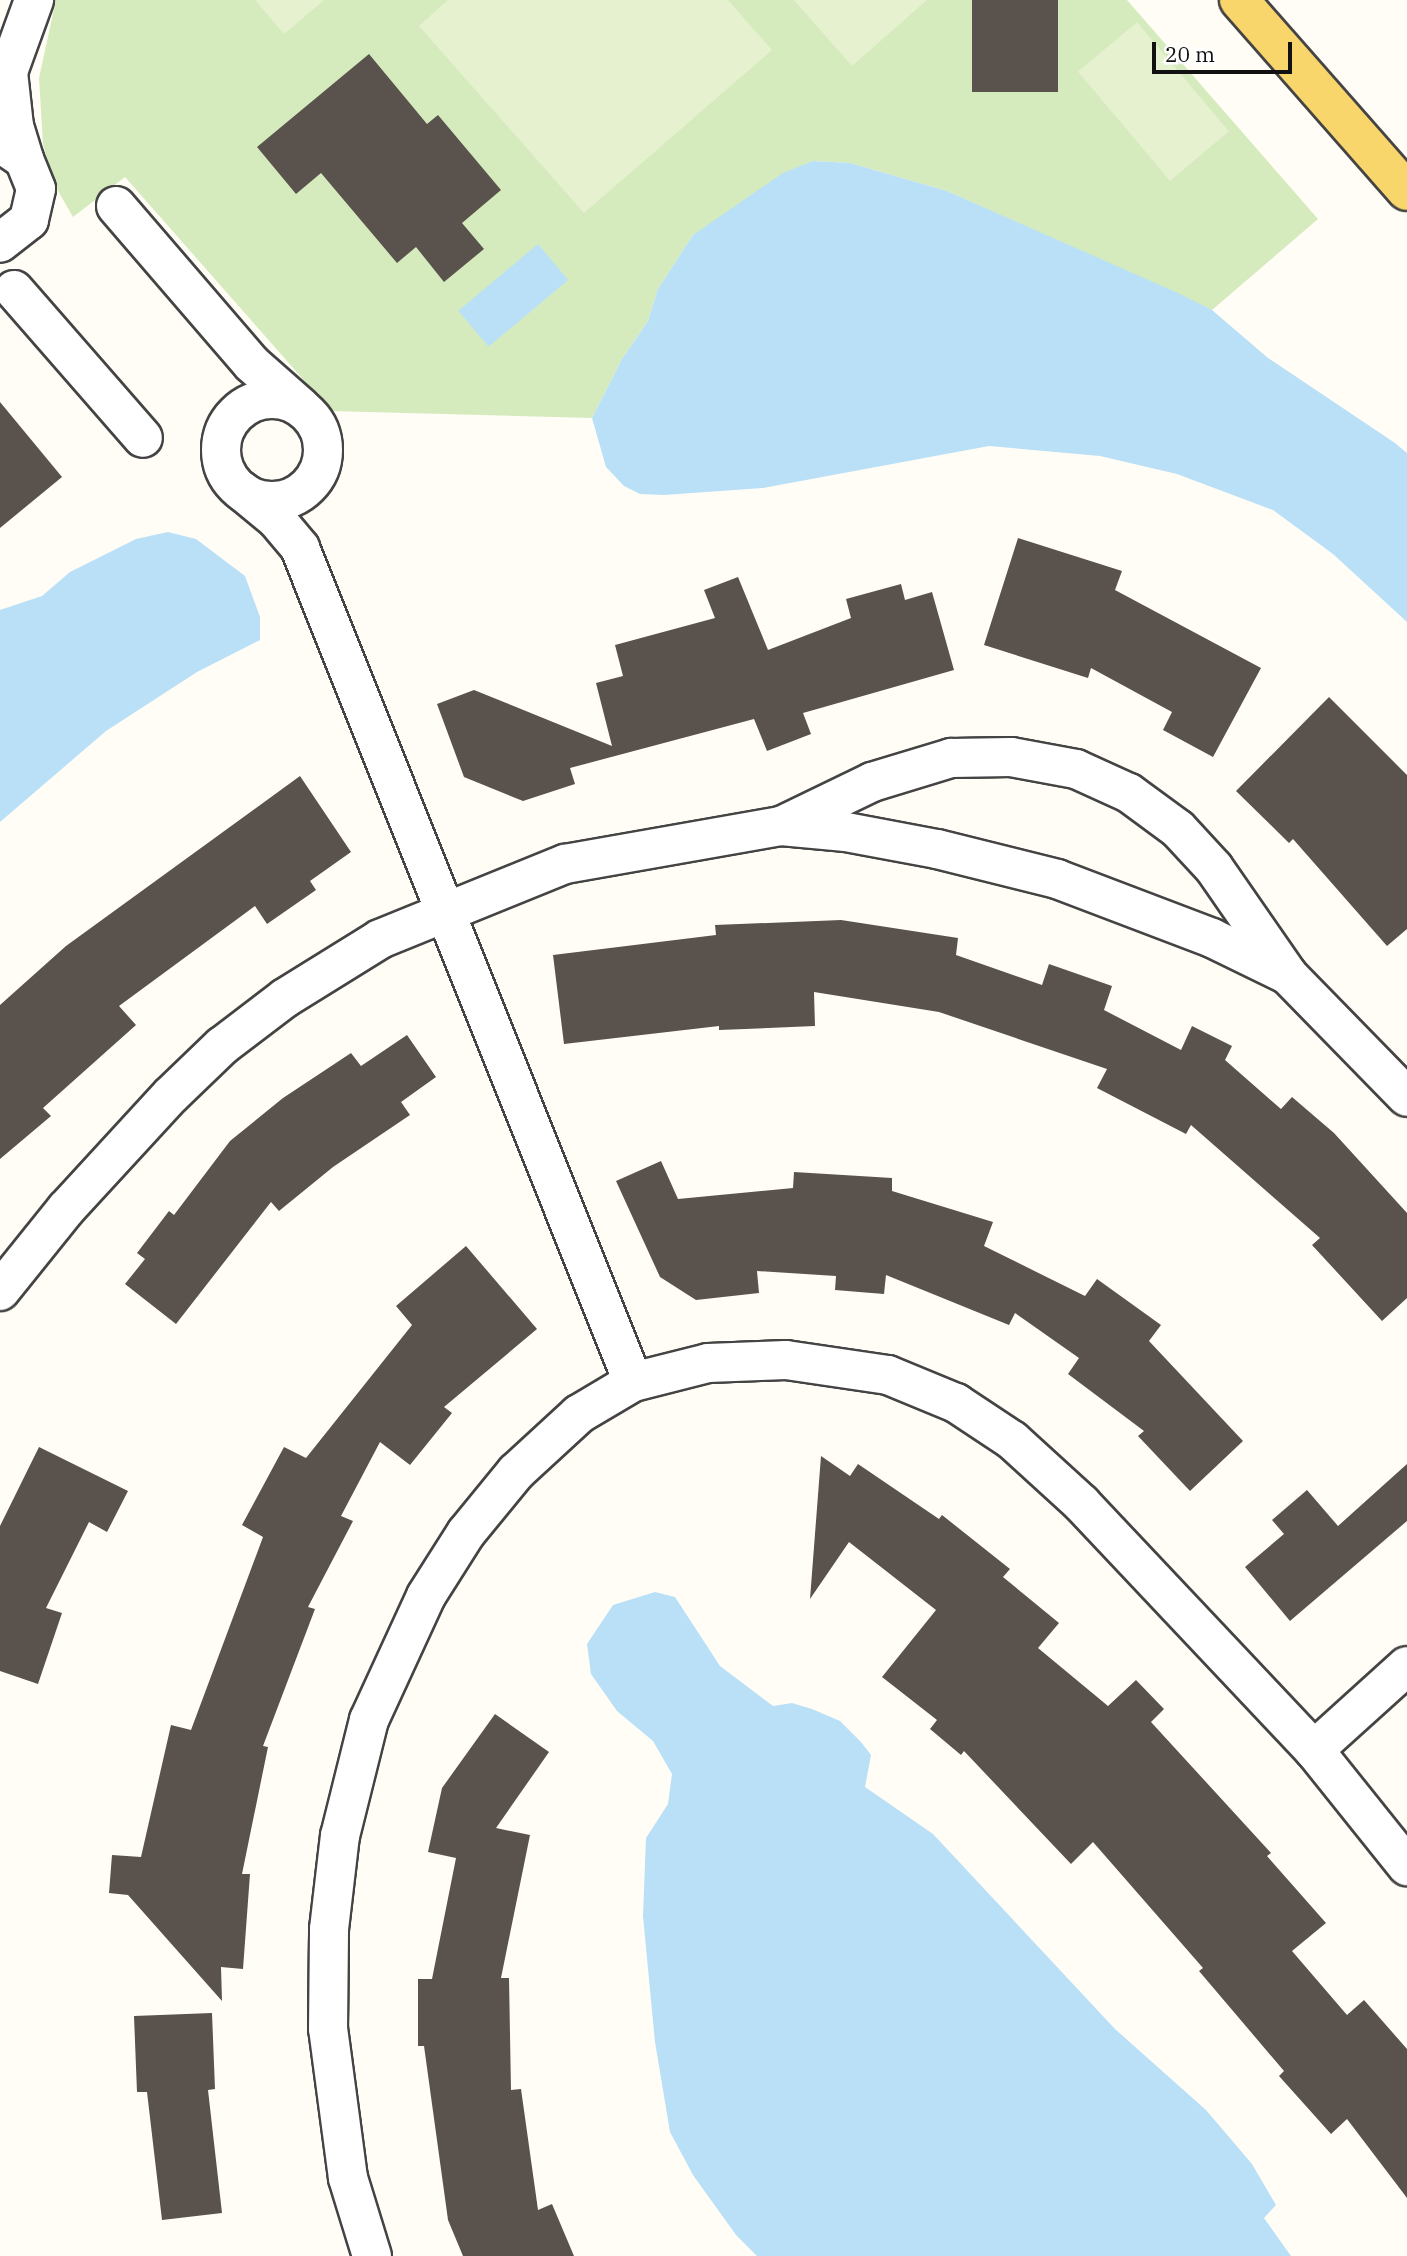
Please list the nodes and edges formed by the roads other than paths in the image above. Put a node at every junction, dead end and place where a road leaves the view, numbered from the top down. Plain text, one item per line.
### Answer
1 (34, 0) edge
2 (1239, 0) edge
3 (4, 80) edge
4 (12, 151) edge
5 (1407, 191) edge
6 (116, 206) dead end
7 (9, 237) edge
8 (7, 285) edge
9 (253, 364) junction
10 (248, 405) junction
11 (305, 411) junction
12 (143, 438) dead end
13 (319, 469) junction
14 (242, 491) junction
15 (308, 568) junction
16 (781, 826) junction
17 (445, 909) junction
18 (1288, 975) junction
19 (1407, 1097) edge
20 (0, 1291) edge
21 (633, 1382) junction
22 (1407, 1666) edge
23 (1314, 1749) junction
24 (1407, 1866) edge
25 (364, 2254) edge

1 - 3 street
2 - 5 main road
3 - 4 street
4 - 7 street
6 - 9 street
7 - 8 street
8 - 12 street
9 - 10 street
9 - 11 street
10 - 11 street
10 - 14 street
11 - 13 street
13 - 14 street
13 - 15 street
14 - 15 street
15 - 17 street
16 - 17 street
16 - 18 street
16 - 18 street
17 - 20 street
17 - 21 street
18 - 19 street
21 - 23 street
21 - 25 street
22 - 23 street
23 - 24 street

